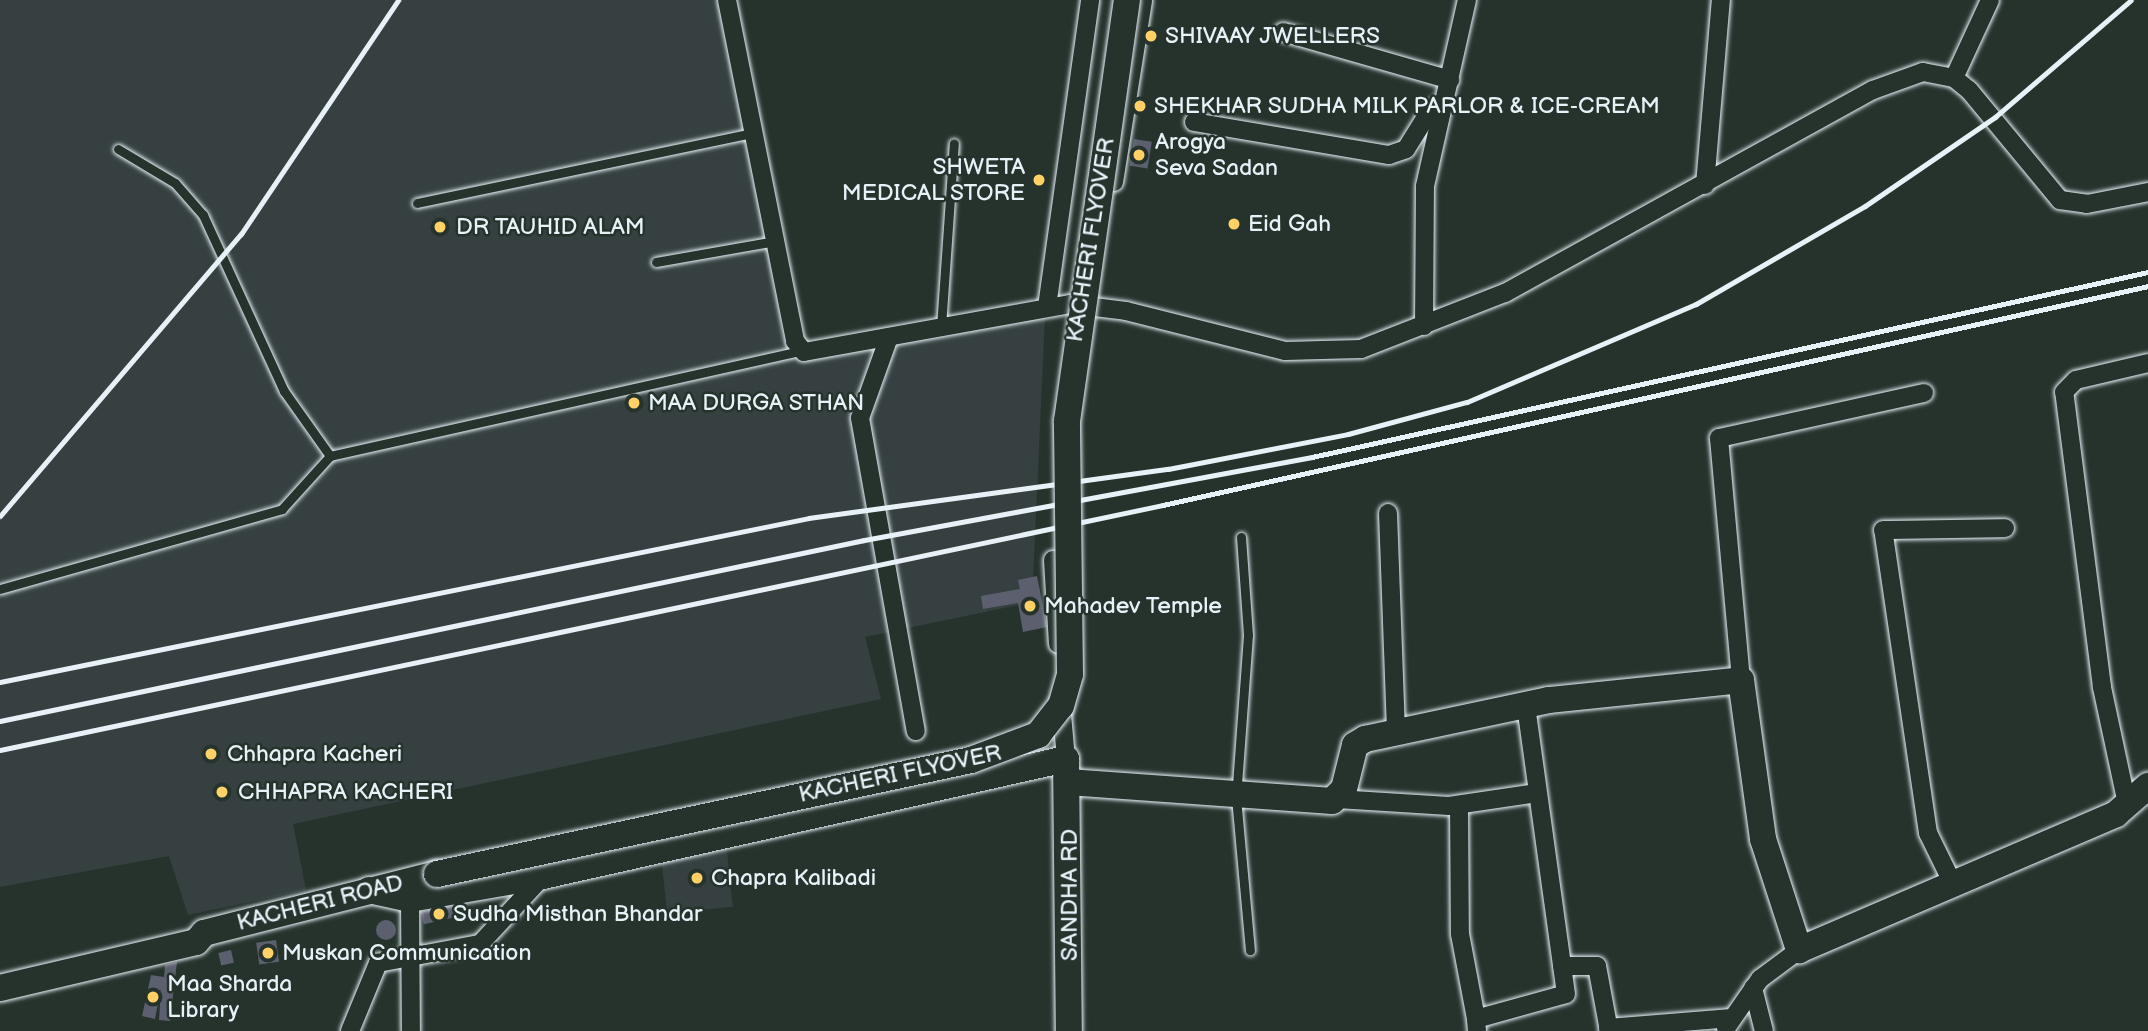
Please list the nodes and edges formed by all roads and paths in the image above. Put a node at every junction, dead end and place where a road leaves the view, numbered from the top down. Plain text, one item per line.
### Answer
1 (727, 0) edge
2 (1090, 0) edge
3 (1127, 0) edge
4 (1143, 0) edge
5 (1467, 0) edge
6 (1721, 0) edge
7 (1990, 0) edge
8 (1283, 32) dead end
9 (1954, 78) junction
10 (1450, 80) junction
11 (1444, 104) junction
12 (1194, 122) dead end
13 (751, 133) junction
14 (954, 143) dead end
15 (118, 149) dead end
16 (1705, 185) junction
17 (2148, 192) edge
18 (417, 203) dead end
19 (775, 241) junction
20 (656, 262) dead end
21 (1092, 306) junction
22 (1047, 307) junction
23 (1424, 326) junction
24 (941, 327) junction
25 (889, 337) junction
26 (800, 351) junction
27 (2148, 363) edge
28 (1924, 393) dead end
29 (330, 456) junction
30 (1388, 513) dead end
31 (2005, 528) dead end
32 (1241, 537) dead end
33 (1053, 560) dead end
34 (0, 589) edge
35 (1741, 681) junction
36 (1526, 704) junction
37 (916, 731) dead end
38 (1396, 732) junction
39 (1067, 771) junction
40 (2148, 786) edge
41 (1537, 793) junction
42 (1236, 797) junction
43 (1337, 799) junction
44 (2127, 804) junction
45 (1459, 805) junction
46 (437, 874) joint
47 (543, 876) junction
48 (1953, 884) junction
49 (369, 890) junction
50 (410, 899) junction
51 (204, 933) junction
52 (1250, 950) dead end
53 (1799, 950) junction
54 (413, 954) junction
55 (1562, 966) junction
56 (0, 971) edge
57 (0, 988) edge
58 (1753, 988) junction
59 (1477, 1025) edge
60 (1728, 1025) edge
61 (1608, 1029) edge
62 (350, 1031) edge
63 (411, 1031) edge
64 (1069, 1031) edge
65 (1763, 1031) edge

1 - 13 street
2 - 22 street
3 - 46 street, KACHERI FLYOVER, bridge
4 - 21 street
5 - 10 street
6 - 16 street
7 - 9 street
8 - 10 street
9 - 16 street
9 - 17 street
10 - 11 street
11 - 12 street
11 - 23 street
13 - 18 lane
13 - 19 street
14 - 24 lane
15 - 29 lane
16 - 23 street
19 - 20 lane
19 - 26 street
21 - 22 street
21 - 23 street
22 - 24 street
24 - 25 street
25 - 26 street
25 - 37 street
26 - 29 lane
27 - 44 street
28 - 35 street
29 - 34 lane
30 - 38 street
31 - 48 street
32 - 42 lane
33 - 39 street
35 - 36 street
35 - 53 street
36 - 38 street
36 - 41 street
38 - 43 street
39 - 42 street
39 - 47 street
39 - 64 street, SANDHA RD
40 - 44 street
41 - 45 street
41 - 55 street
42 - 43 street
42 - 52 lane
43 - 45 street
44 - 48 street
45 - 59 street
46 - 49 street, KACHERI ROAD
47 - 50 street
47 - 54 street
48 - 53 street
49 - 50 street
49 - 51 street, KACHERI ROAD
50 - 54 street
51 - 56 street, KACHERI ROAD
51 - 57 street, KACHERI ROAD
53 - 58 street
54 - 62 street
54 - 63 street
55 - 59 street
55 - 61 street
58 - 60 street
58 - 65 street
60 - 61 street

